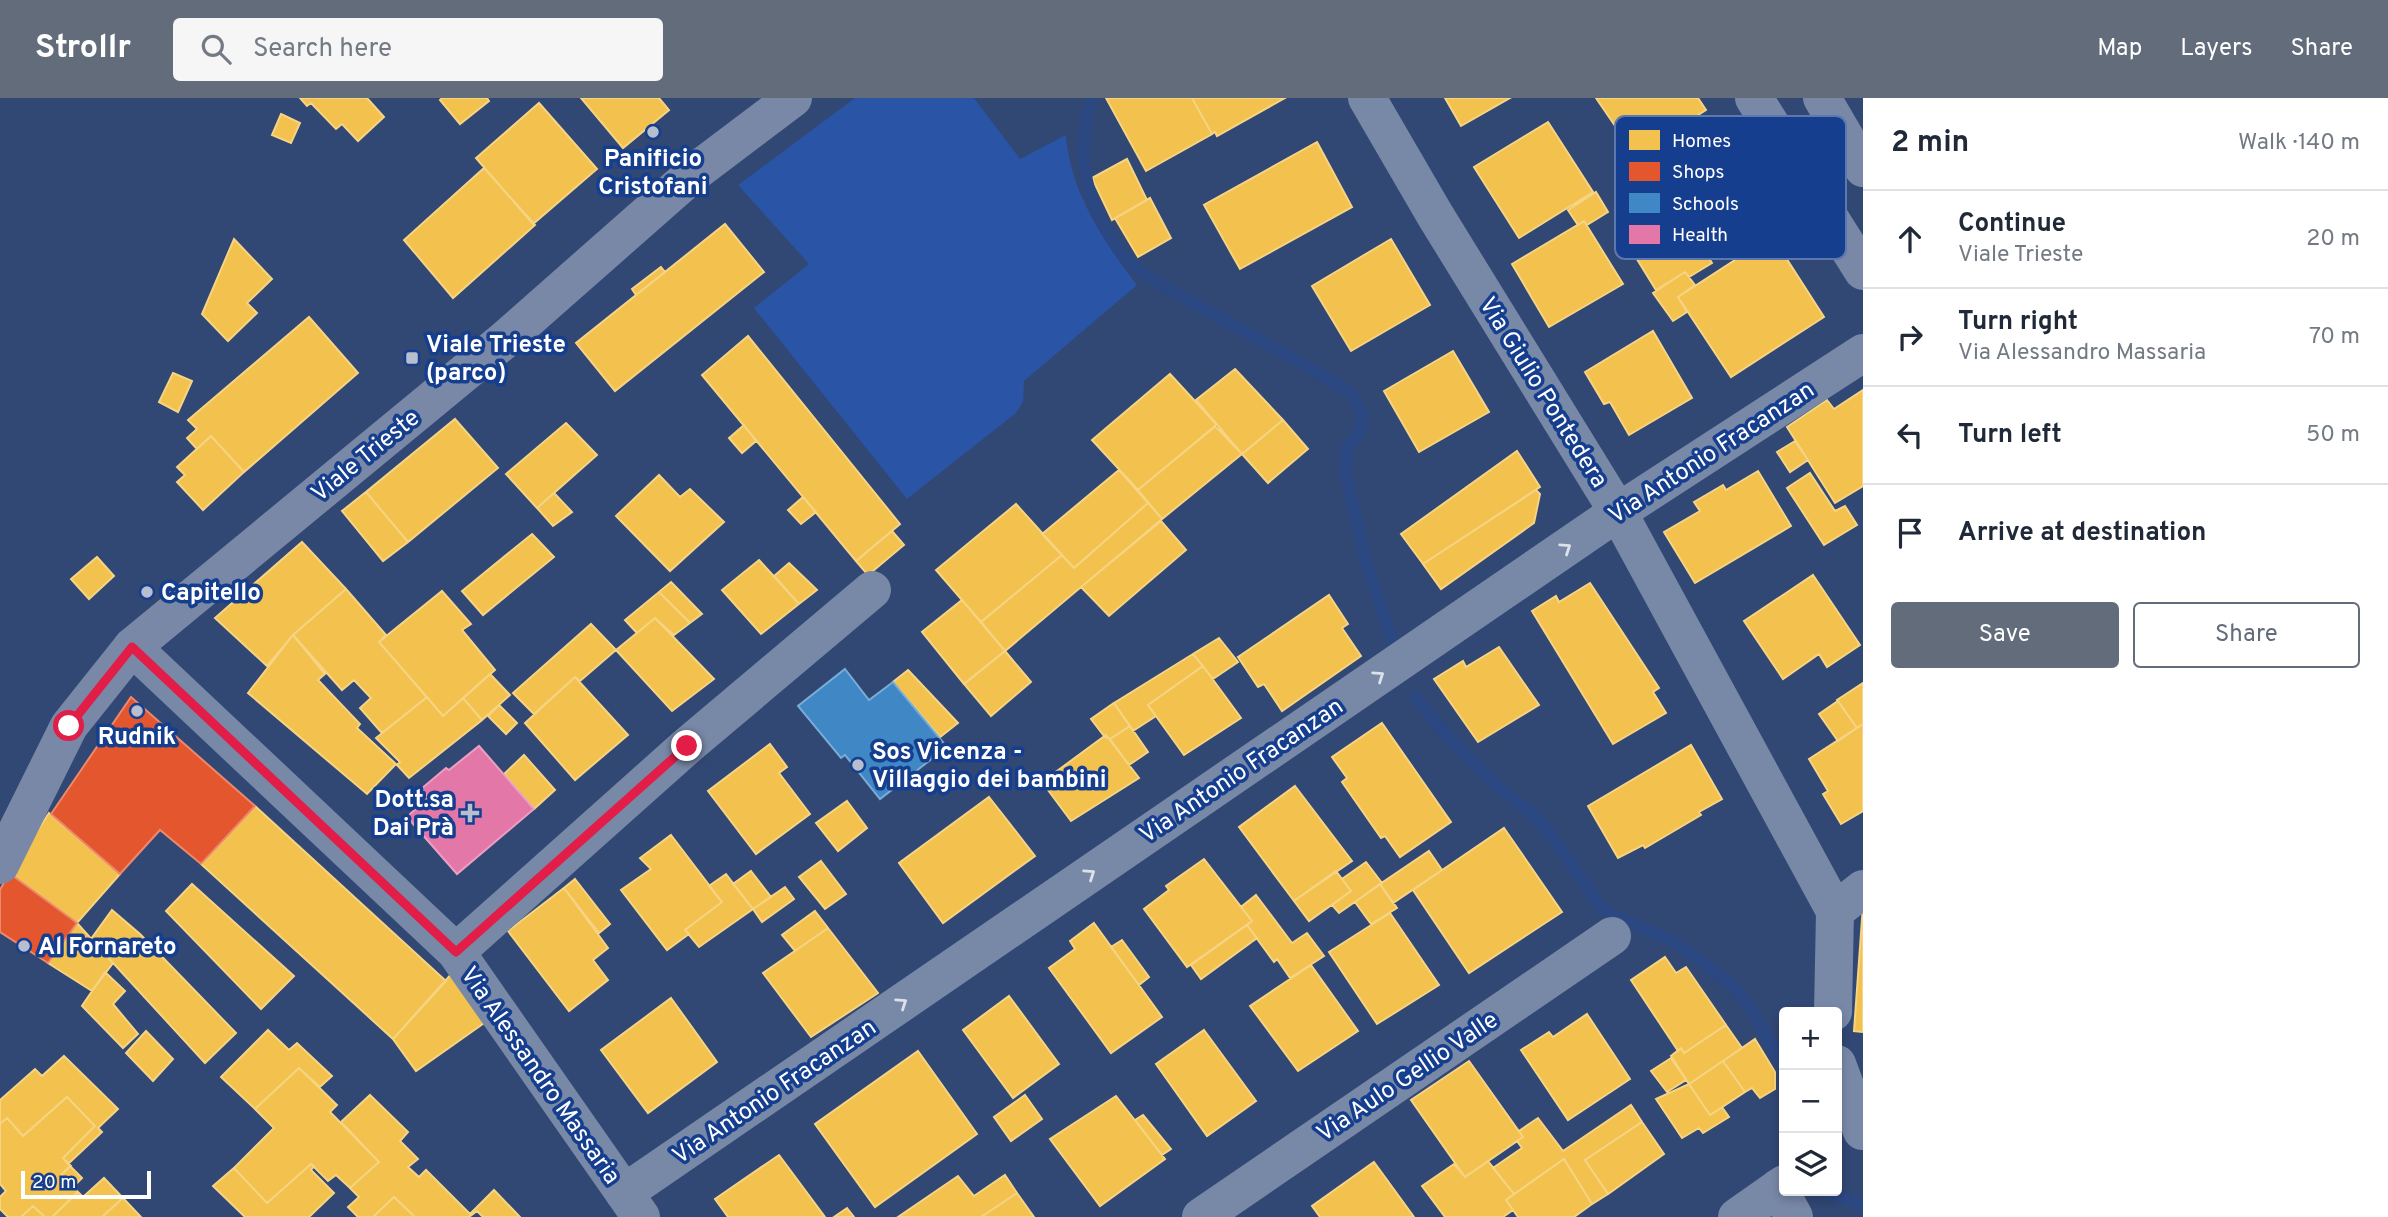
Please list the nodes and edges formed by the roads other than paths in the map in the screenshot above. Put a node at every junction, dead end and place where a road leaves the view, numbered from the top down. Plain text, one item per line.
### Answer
1 (793, 98) edge
2 (1367, 98) edge
3 (1754, 98) edge
4 (1822, 98) edge
5 (1765, 116) edge
6 (1833, 116) edge
7 (1846, 139) edge
8 (1863, 168) edge
9 (1846, 244) edge
10 (1863, 271) edge
11 (1863, 353) edge
12 (1618, 512) junction
13 (872, 590) dead end
14 (132, 647) junction
15 (0, 865) edge
16 (1849, 900) edge
17 (1612, 936) dead end
18 (456, 952) junction
19 (1834, 1007) edge
20 (1839, 1070) edge
21 (1863, 1130) edge
22 (1842, 1145) edge
23 (1785, 1196) edge
24 (633, 1205) edge
25 (1201, 1217) edge
26 (1737, 1217) edge

1 - 14 main road, Viale Trieste
2 - 12 street, Via Giulio Pontedera
3 - 5 main road
4 - 6 main road
7 - 8 main road
9 - 10 main road
11 - 12 street, Via Antonio Fracanzan
12 - 16 street, Via Giulio Pontedera
24 -> 12 street, Via Antonio Fracanzan
13 - 18 street
14 - 15 main road, Viale Trieste
14 - 18 street, Via Alessandro Massaria
16 - 19 street, Via Giulio Pontedera
17 - 25 street, Via Aulo Gellio Valle
18 - 24 street, Via Alessandro Massaria
20 - 21 street
21 - 22 street
23 - 26 street

